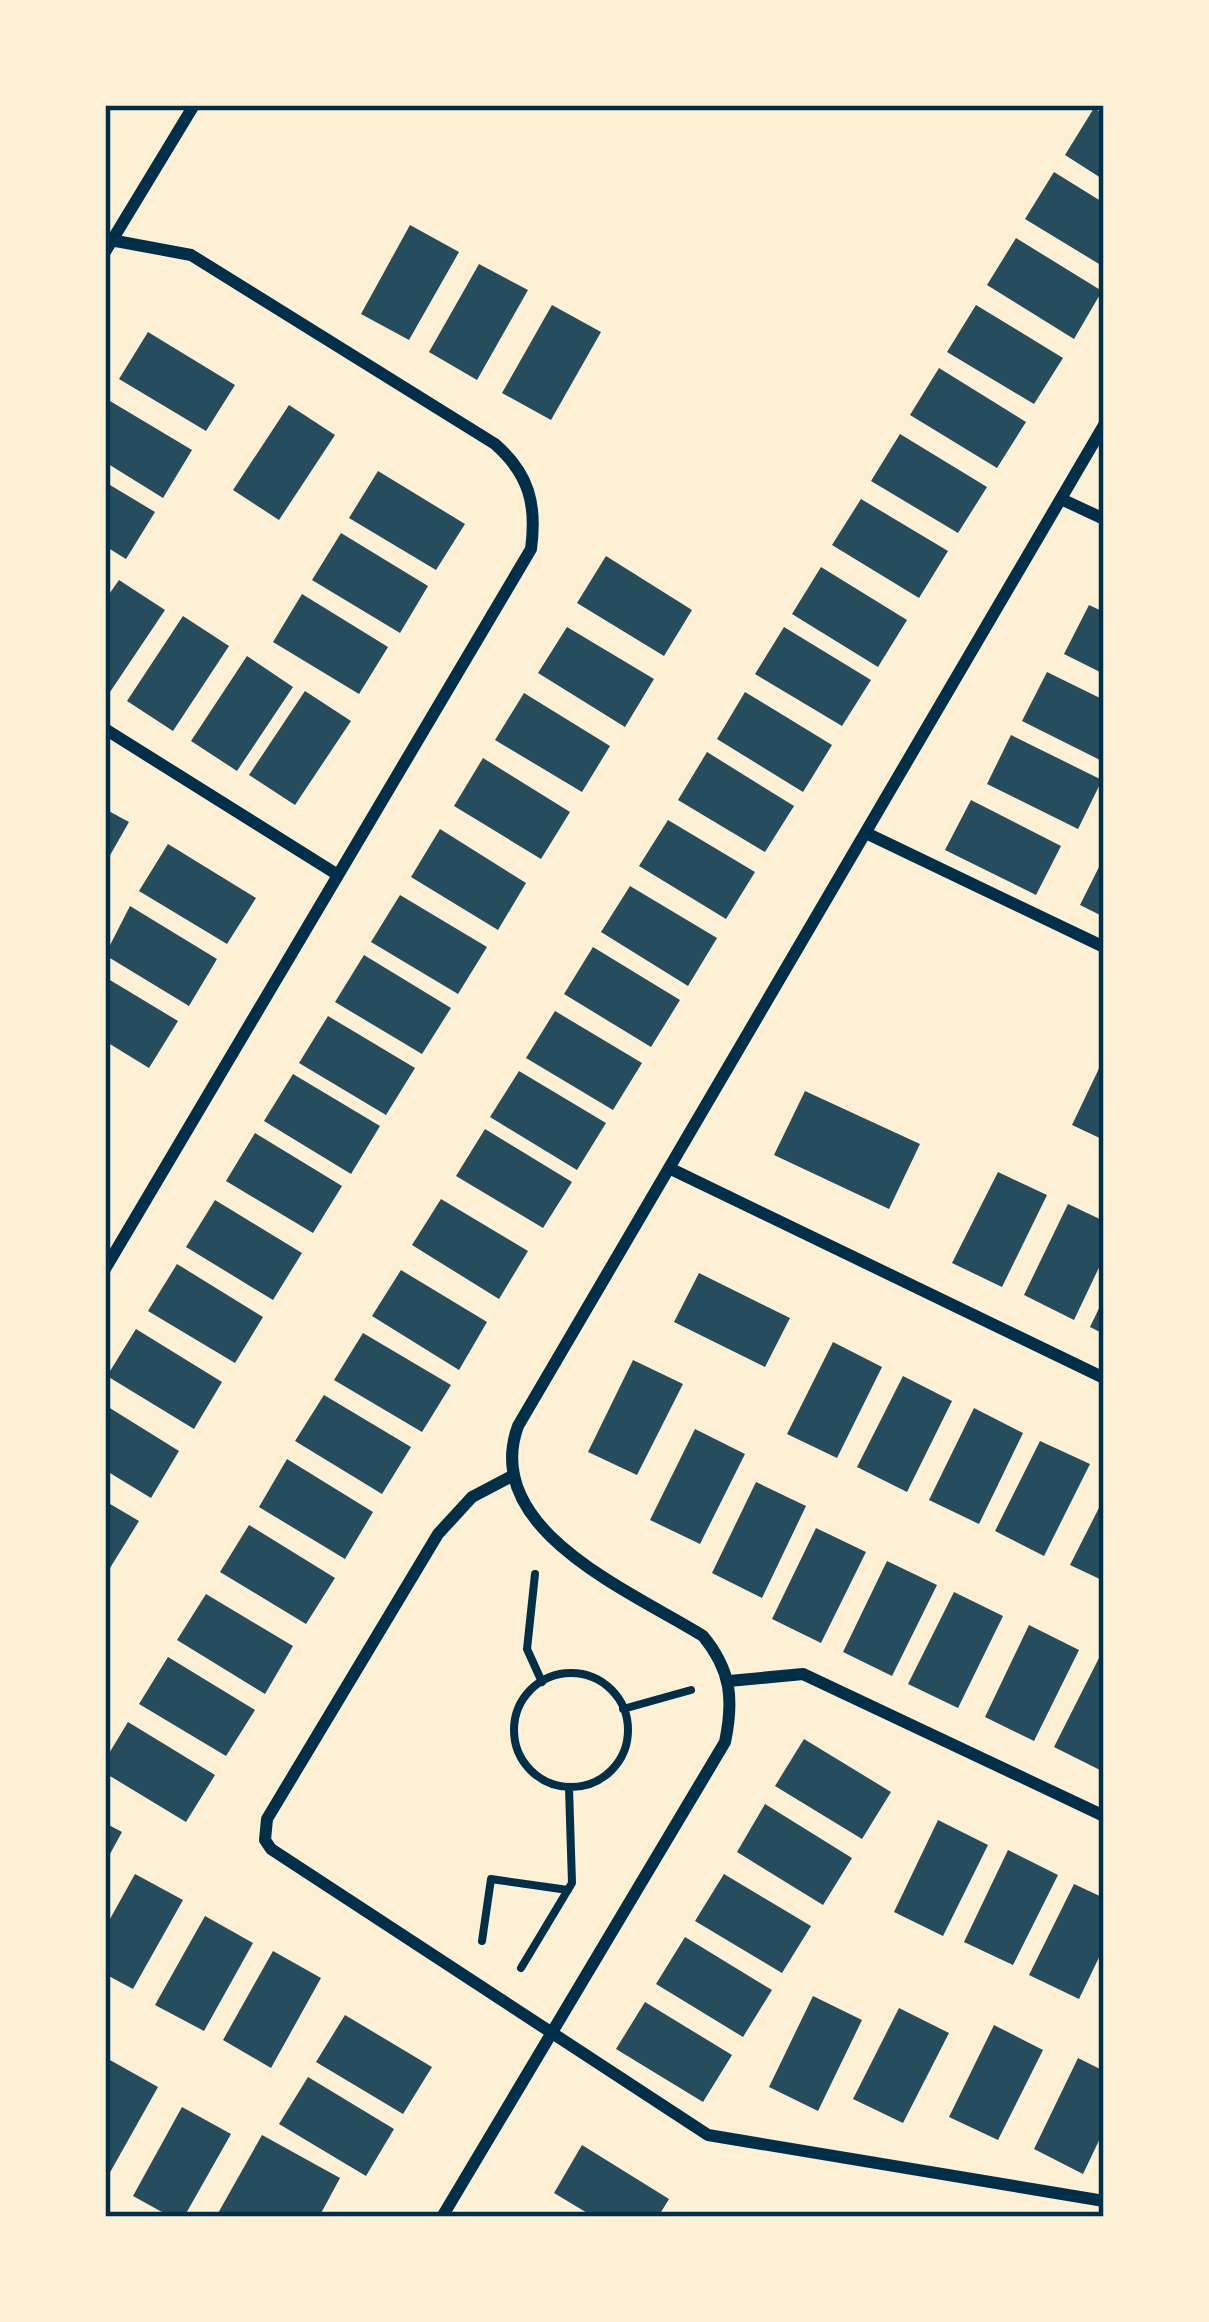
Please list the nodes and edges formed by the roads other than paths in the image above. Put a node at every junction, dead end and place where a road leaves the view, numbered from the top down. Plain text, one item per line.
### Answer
1 (194, 105) edge
2 (107, 244) edge
3 (1104, 425) edge
4 (1061, 499) junction
5 (1104, 519) edge
6 (105, 729) edge
7 (866, 833) junction
8 (338, 875) junction
9 (1104, 947) edge
10 (669, 1168) junction
11 (111, 1244) edge
12 (105, 1269) edge
13 (1104, 1378) edge
14 (512, 1476) junction
15 (729, 1682) junction
16 (1104, 1816) edge
17 (551, 2034) junction
18 (1104, 2201) edge
19 (442, 2217) edge

1 - 2 street
2 - 8 street
3 - 4 street
4 - 5 street
4 - 7 street
6 - 8 street
7 - 9 street
7 - 10 street
8 - 11 street
10 - 13 street
10 - 14 street
11 - 12 street
14 - 15 street
14 - 17 street
15 - 16 street
15 - 17 street
17 - 18 street
17 - 19 street

